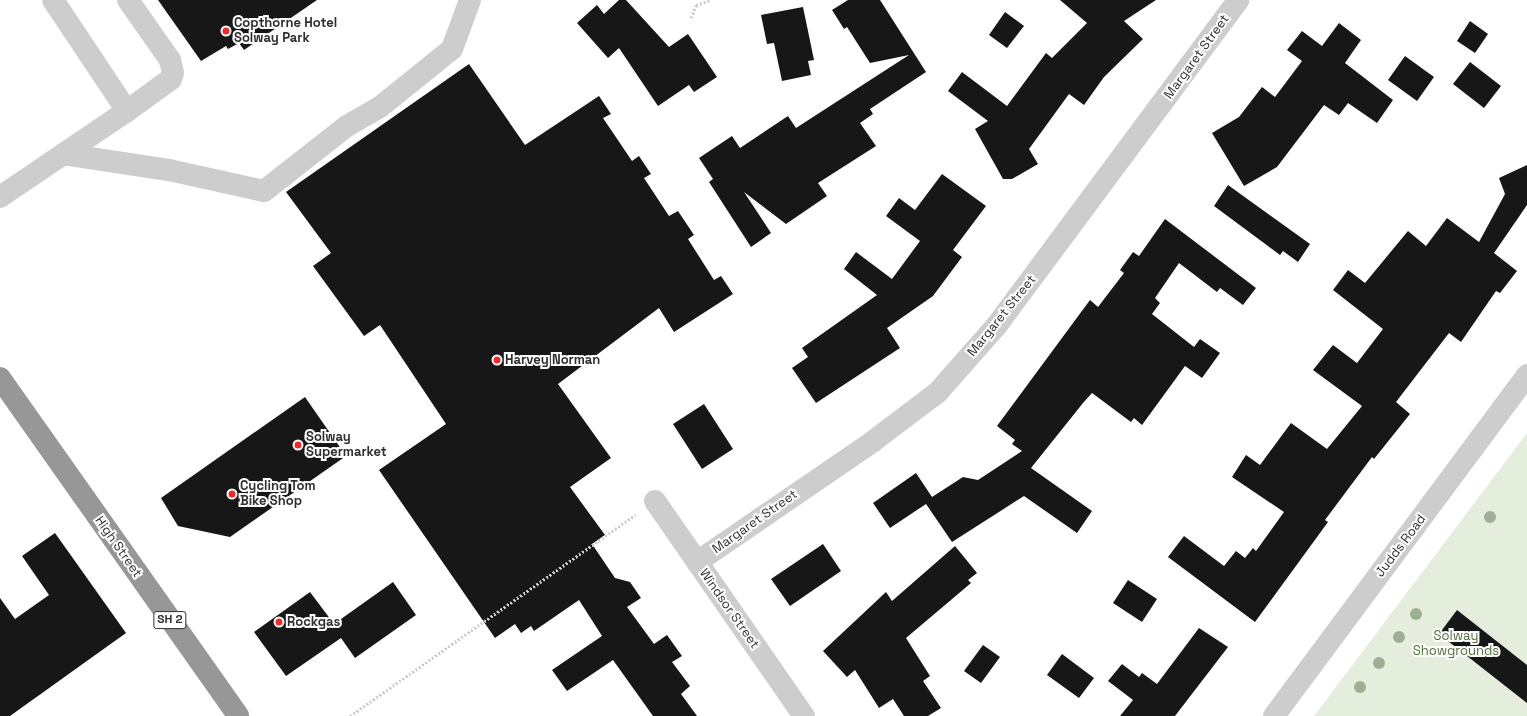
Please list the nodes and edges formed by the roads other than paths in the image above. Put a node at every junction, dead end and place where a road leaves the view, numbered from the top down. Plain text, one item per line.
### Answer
1 (53, 0) edge
2 (128, 0) edge
3 (470, 0) edge
4 (1238, 0) edge
5 (127, 111) junction
6 (63, 154) junction
7 (0, 197) edge
8 (1527, 375) edge
9 (0, 378) edge
10 (655, 501) road end
11 (697, 562) junction
12 (238, 716) edge
13 (804, 716) edge
14 (1274, 716) edge

1 - 5 street
2 - 5 street
3 - 6 street
4 - 11 street, Margaret Street
5 - 6 street
6 - 7 street
8 - 14 street, Judds Road
9 - 12 highway, High Street / SH 2
10 - 11 street, Windsor Street
11 - 13 street, Windsor Street

